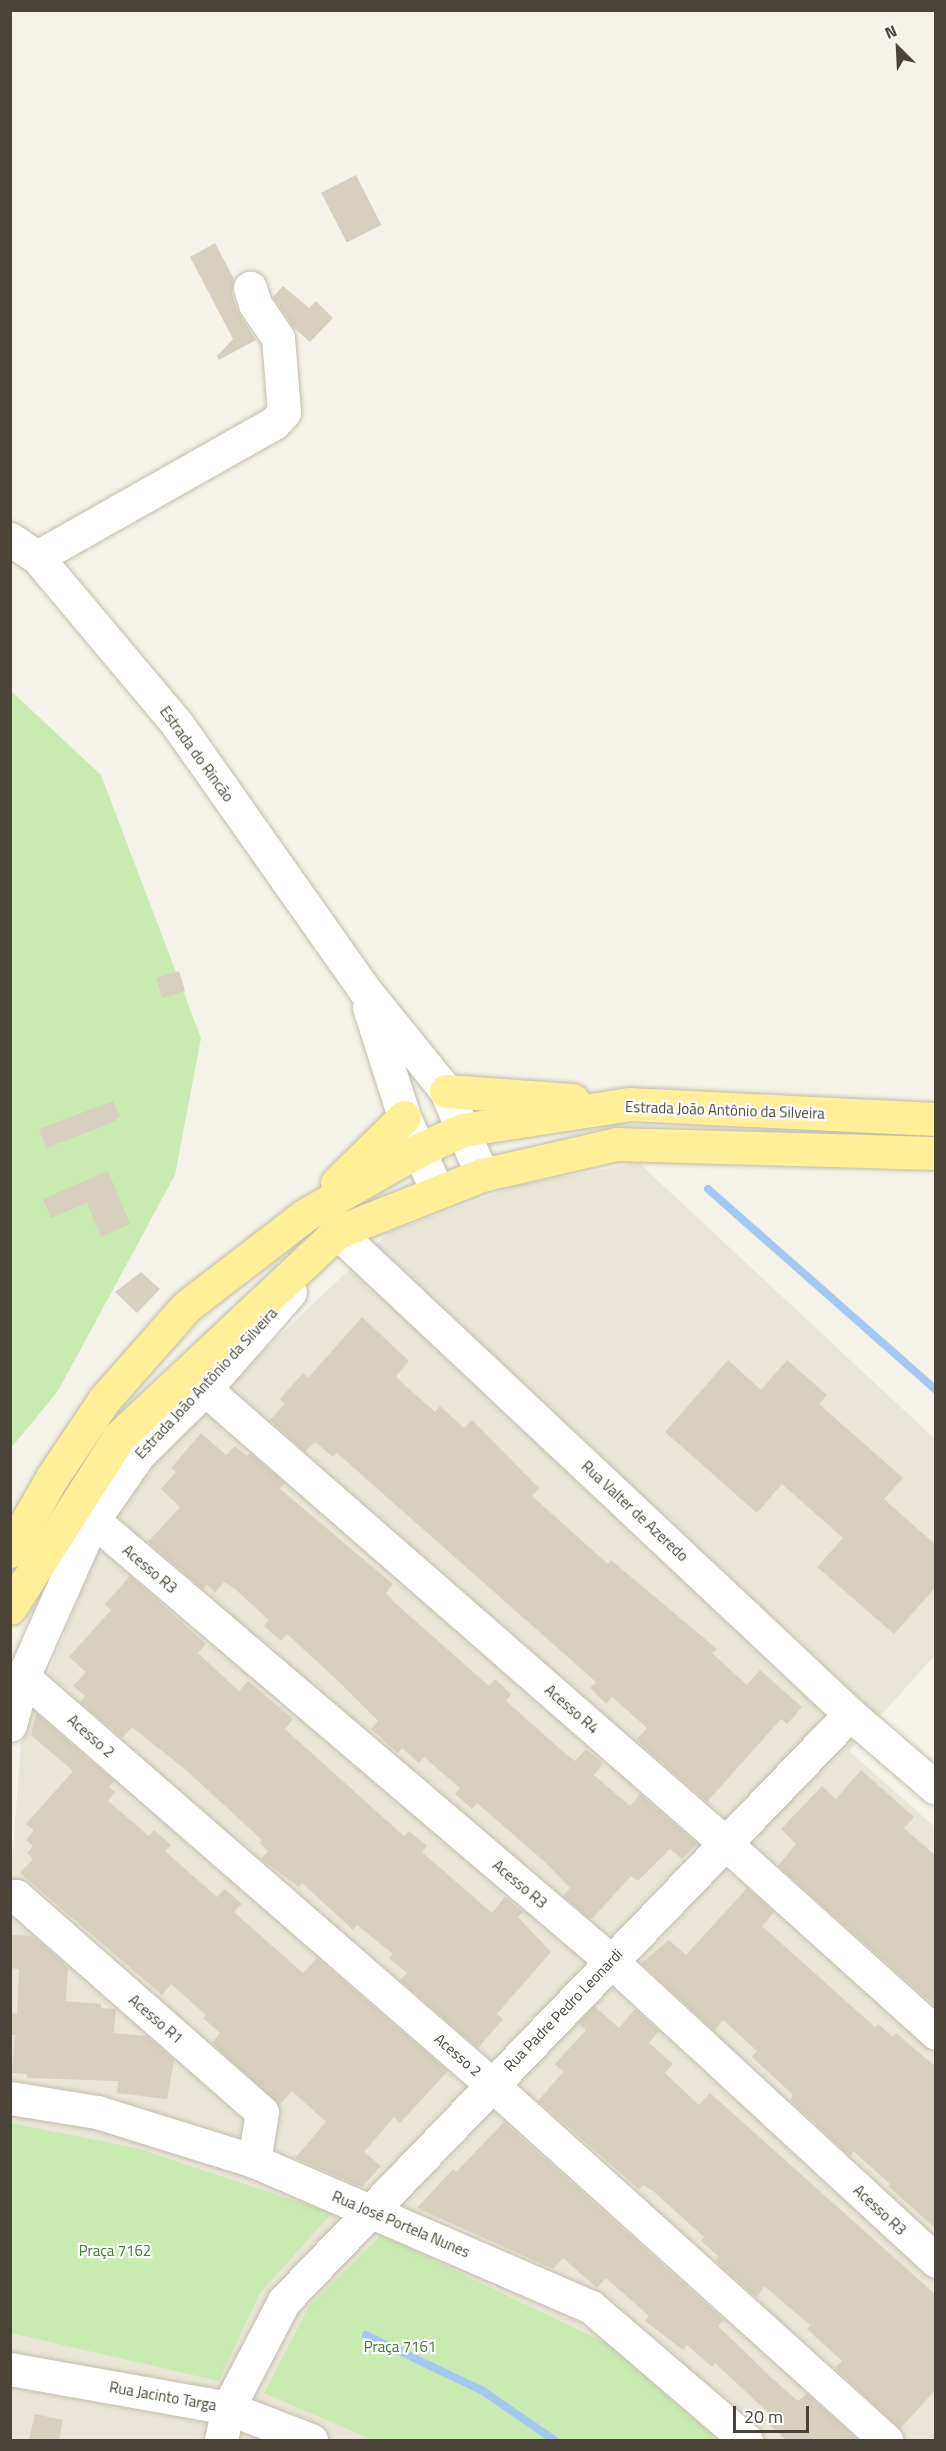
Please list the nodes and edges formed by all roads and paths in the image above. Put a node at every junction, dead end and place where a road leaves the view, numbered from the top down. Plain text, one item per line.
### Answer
1 (250, 288) dead end
2 (10, 539) edge
3 (37, 558) junction
4 (363, 988) junction
5 (446, 1091) junction
6 (629, 1104) junction
7 (404, 1117) junction
8 (936, 1119) edge
9 (462, 1130) junction
10 (419, 1150) junction
11 (936, 1153) edge
12 (482, 1175) junction
13 (437, 1191) junction
14 (305, 1215) junction
15 (330, 1237) junction
16 (205, 1389) junction
17 (129, 1446) junction
18 (93, 1520) junction
19 (10, 1551) edge
20 (10, 1608) edge
21 (23, 1677) junction
22 (850, 1714) junction
23 (10, 1725) edge
24 (936, 1788) edge
25 (725, 1843) junction
26 (10, 1896) edge
27 (611, 1961) junction
28 (936, 2033) edge
29 (491, 2084) junction
30 (10, 2097) edge
31 (254, 2161) junction
32 (369, 2210) junction
33 (936, 2261) edge
34 (10, 2369) edge
35 (228, 2408) junction
36 (221, 2440) edge
37 (311, 2440) edge
38 (746, 2440) edge
39 (886, 2440) edge

1 - 3 street
2 - 3 street, Estrada do Rincão
3 - 4 street, Estrada do Rincão
4 - 5 street, Estrada do Rincão
4 - 7 street, Estrada do Rincão
5 - 6 main road
5 - 9 street, Estrada do Rincão
6 - 8 main road, Estrada João Antônio da Silveira
6 - 9 main road, Estrada João Antônio da Silveira
7 - 10 street, Estrada do Rincão
7 - 14 main road
9 - 10 main road, Estrada João Antônio da Silveira
9 - 12 street, Estrada do Rincão
10 - 13 street, Estrada do Rincão
10 - 14 main road, Estrada João Antônio da Silveira
11 - 12 main road, Estrada João Antônio da Silveira
12 - 13 main road, Estrada João Antônio da Silveira
13 - 15 main road, Estrada João Antônio da Silveira
14 - 19 main road, Estrada João Antônio da Silveira
15 - 16 street, Estrada João Antônio da Silveira
15 - 17 main road, Estrada João Antônio da Silveira
15 - 22 street, Rua Valter de Azeredo
16 - 17 street, Estrada João Antônio da Silveira
16 - 25 street, Acesso R4
17 - 18 street, Estrada João Antônio da Silveira
17 - 20 main road, Estrada João Antônio da Silveira
18 - 21 street, Estrada João Antônio da Silveira
18 - 27 street, Acesso R3
21 - 23 street, Estrada João Antônio da Silveira
21 - 29 street, Acesso 2
22 - 24 street, Rua Valter de Azeredo
22 - 25 street, Rua Padre Pedro Leonardi
25 - 27 street, Rua Padre Pedro Leonardi
25 - 28 street, Acesso R4
26 - 31 street, Acesso R1
27 - 29 street, Rua Padre Pedro Leonardi
27 - 33 street, Acesso R3
29 - 32 street, Rua Padre Pedro Leonardi
29 - 39 street, Acesso 2
30 - 31 street, Rua José Portela Nunes
31 - 32 street, Rua José Portela Nunes
32 - 35 street, Rua Padre Pedro Leonardi
32 - 38 street, Rua José Portela Nunes
34 - 35 street, Rua Jacinto Targa
35 - 36 street, Rua Padre Pedro Leonardi
35 - 37 street, Rua Jacinto Targa

